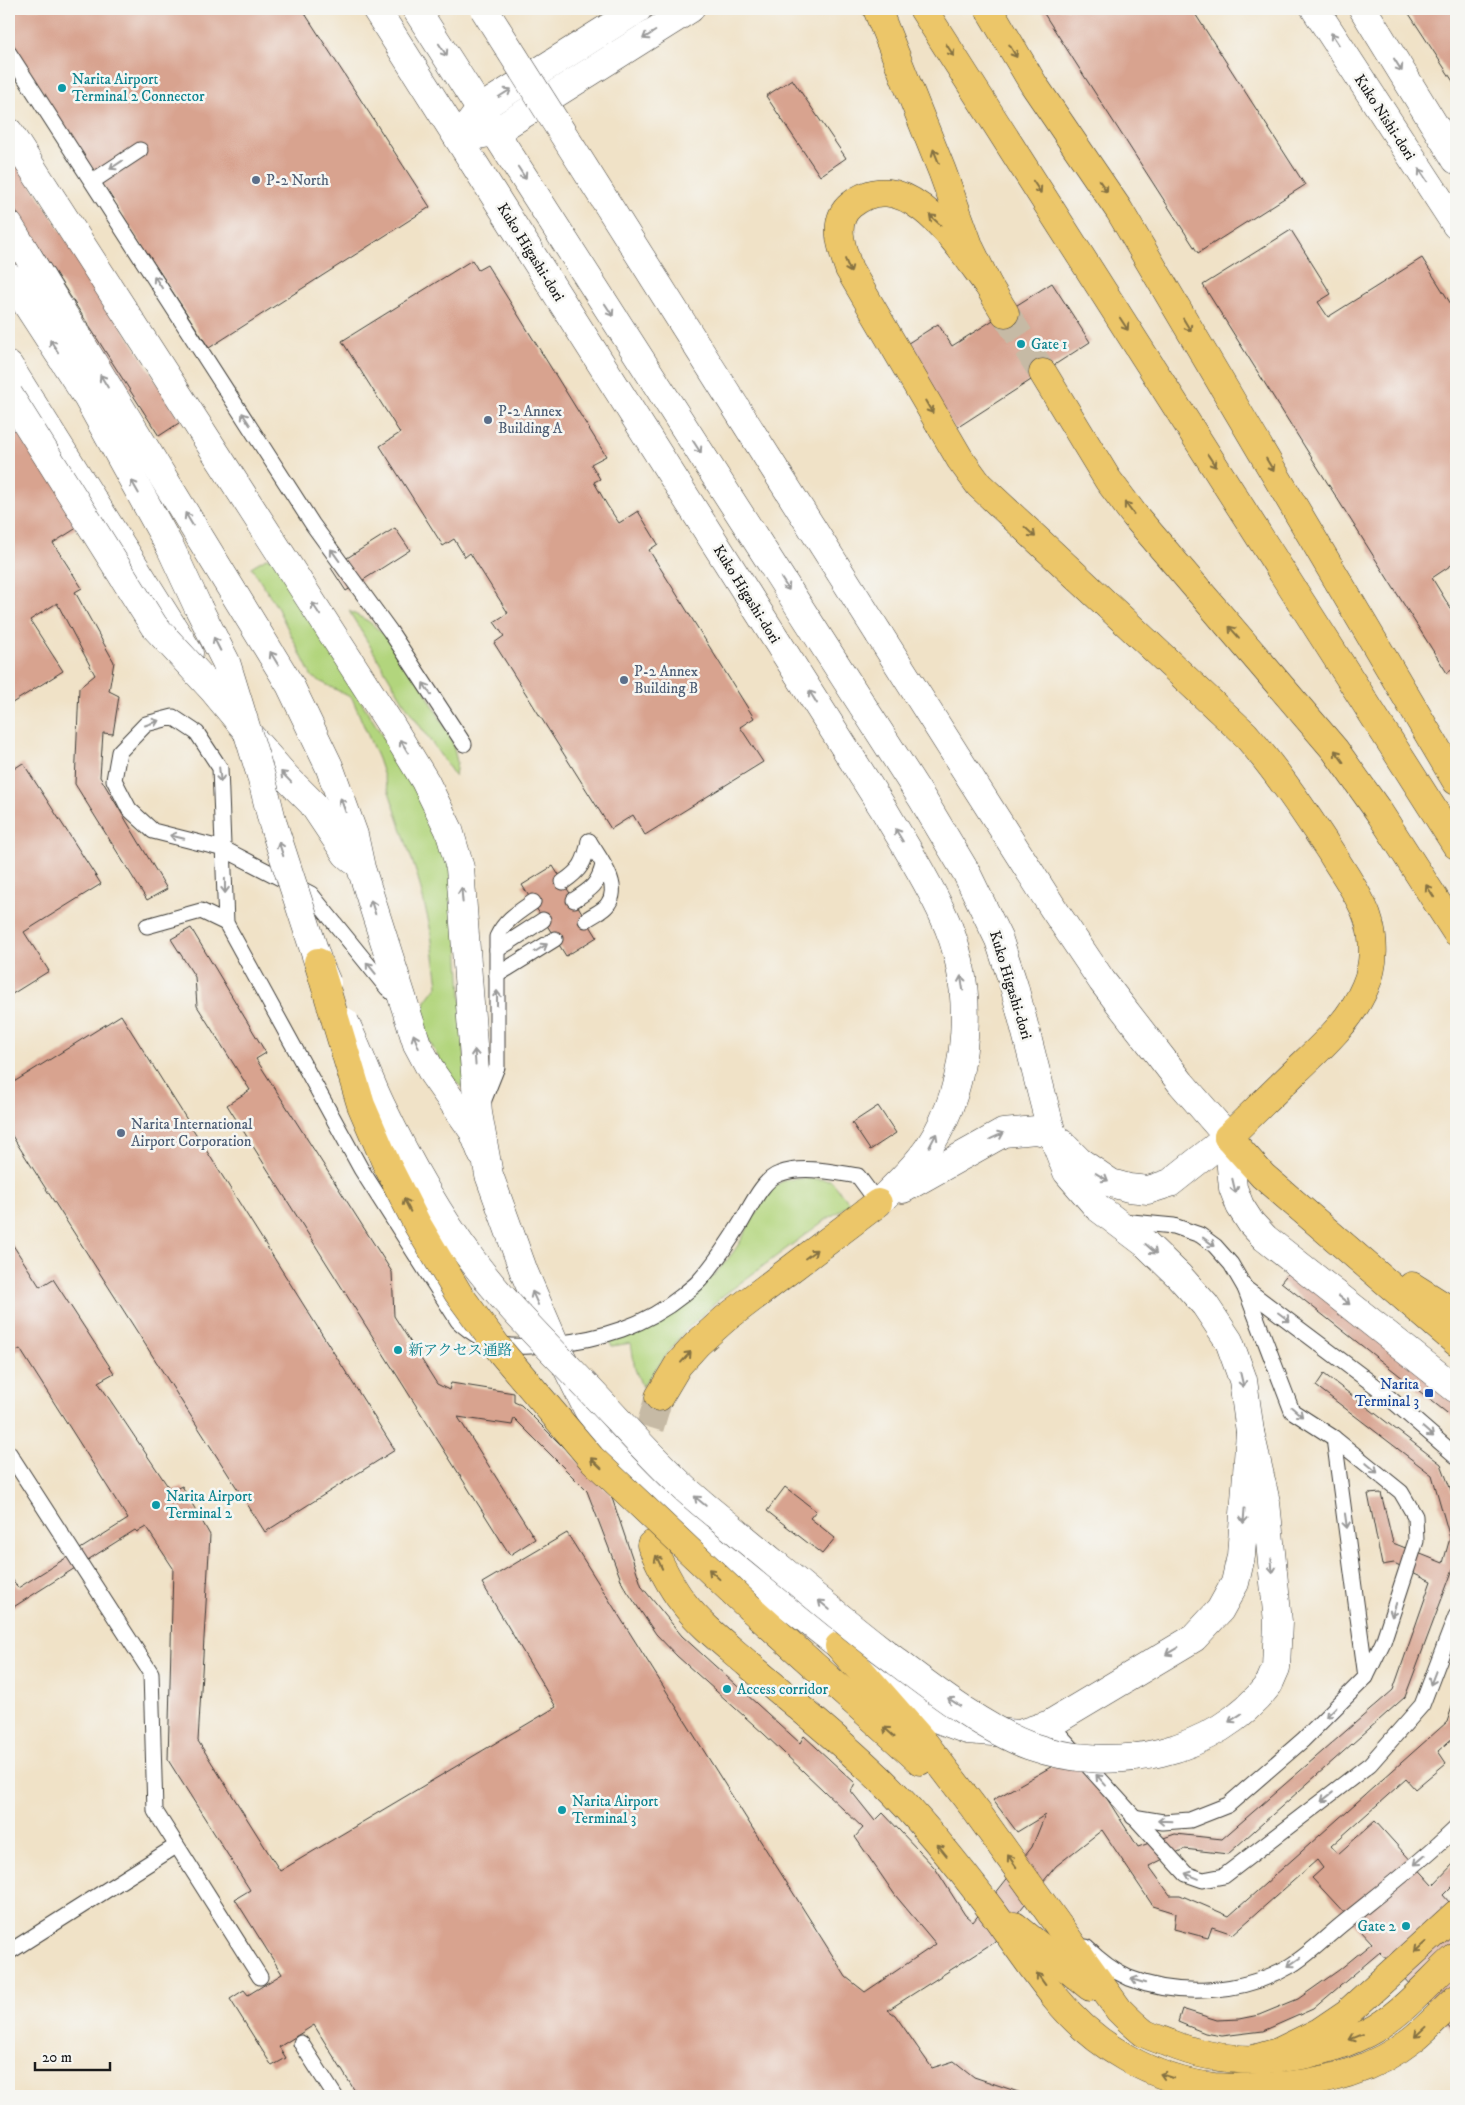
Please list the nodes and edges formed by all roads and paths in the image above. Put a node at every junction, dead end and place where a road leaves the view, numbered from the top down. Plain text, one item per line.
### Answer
1 (376, 9) edge
2 (416, 9) edge
3 (484, 9) edge
4 (638, 9) edge
5 (690, 9) edge
6 (877, 9) edge
7 (923, 9) edge
8 (989, 9) edge
9 (1315, 9) edge
10 (1363, 9) edge
11 (9, 53) edge
12 (481, 108) junction
13 (9, 132) edge
14 (495, 132) junction
15 (459, 139) junction
16 (140, 150) dead end
17 (1456, 160) edge
18 (93, 181) junction
19 (1454, 217) edge
20 (9, 225) edge
21 (9, 277) edge
22 (988, 285) junction
23 (1005, 313) tunnel mouth
24 (9, 366) edge
25 (1043, 373) tunnel mouth
26 (9, 395) edge
27 (247, 731) junction
28 (464, 744) dead end
29 (1456, 781) edge
30 (1456, 845) edge
31 (224, 849) junction
32 (603, 865) junction
33 (361, 868) junction
34 (563, 882) dead end
35 (574, 900) dead end
36 (533, 902) dead end
37 (544, 920) dead end
38 (586, 920) dead end
39 (226, 923) junction
40 (147, 926) dead end
41 (1456, 932) edge
42 (555, 939) dead end
43 (497, 950) junction
44 (318, 962) junction
45 (497, 975) junction
46 (404, 1004) junction
47 (478, 1113) junction
48 (1052, 1134) junction
49 (1228, 1137) junction
50 (489, 1175) junction
51 (878, 1203) junction
52 (1112, 1220) junction
53 (1245, 1288) junction
54 (1456, 1311) edge
55 (1456, 1342) edge
56 (1456, 1389) edge
57 (659, 1397) tunnel mouth
58 (1250, 1432) junction
59 (1334, 1438) junction
60 (9, 1453) edge
61 (1456, 1456) edge
62 (651, 1545) dead end
63 (1456, 1616) edge
64 (838, 1646) junction
65 (1366, 1677) junction
66 (1050, 1724) junction
67 (977, 1812) junction
68 (1133, 1816) junction
69 (1456, 1828) edge
70 (176, 1846) junction
71 (984, 1901) junction
72 (1040, 1901) junction
73 (1456, 1914) edge
74 (9, 1952) edge
75 (1456, 1957) edge
76 (260, 1977) dead end
77 (1456, 1999) edge
78 (1119, 2010) junction
79 (302, 2043) dead end
80 (1254, 2059) junction
81 (335, 2096) edge

1 - 15 street, Kuko Higashi-dori
2 -> 12 street, Kuko Higashi-dori
3 - 49 street, bridge
12 -> 4 street
5 -> 14 street
22 -> 6 highway
7 -> 30 highway
8 -> 29 highway
19 -> 9 street, Kuko Nishi-dori
10 -> 17 street
11 - 18 lane
12 - 14 street, Kuko Higashi-dori
12 - 15 street
47 -> 13 street
14 - 15 street
14 -> 48 street, Kuko Higashi-dori
51 -> 15 street, Kuko Higashi-dori
16 -> 18 lane
28 -> 18 lane
33 -> 20 street
27 -> 21 street, bridge
22 - 23 highway
22 -> 49 highway
33 -> 24 street
41 -> 25 highway
26 - 27 street, bridge
44 -> 27 street, bridge
31 -> 31 lane
31 -> 39 lane
46 -> 31 lane
32 - 34 lane
32 - 35 lane
32 - 38 lane
46 -> 33 street
36 - 43 lane
37 - 43 lane
39 - 40 lane
39 - 51 lane
45 -> 42 lane
43 - 45 lane
58 -> 44 street, bridge
67 -> 44 highway, bridge
47 -> 45 lane
50 -> 46 street
47 - 50 street
48 -> 49 street
51 -> 48 street
48 - 52 street, Kuko Higashi-dori
49 - 54 highway
49 - 55 highway
49 -> 56 street
64 -> 50 street
57 -> 51 highway
52 -> 53 lane
52 -> 58 street, Kuko Higashi-dori
53 -> 59 lane
53 -> 61 lane
58 -> 66 street
59 -> 65 lane
59 -> 65 lane
60 - 70 lane
71 -> 62 highway
63 -> 68 lane
64 - 66 street
64 - 67 highway
65 -> 68 lane
68 -> 66 lane
72 -> 67 highway
69 -> 72 lane
70 - 74 lane
70 - 76 lane
77 -> 71 highway
71 - 78 highway
72 - 78 highway
73 -> 80 highway
75 -> 80 highway
78 - 80 highway
79 - 81 lane

